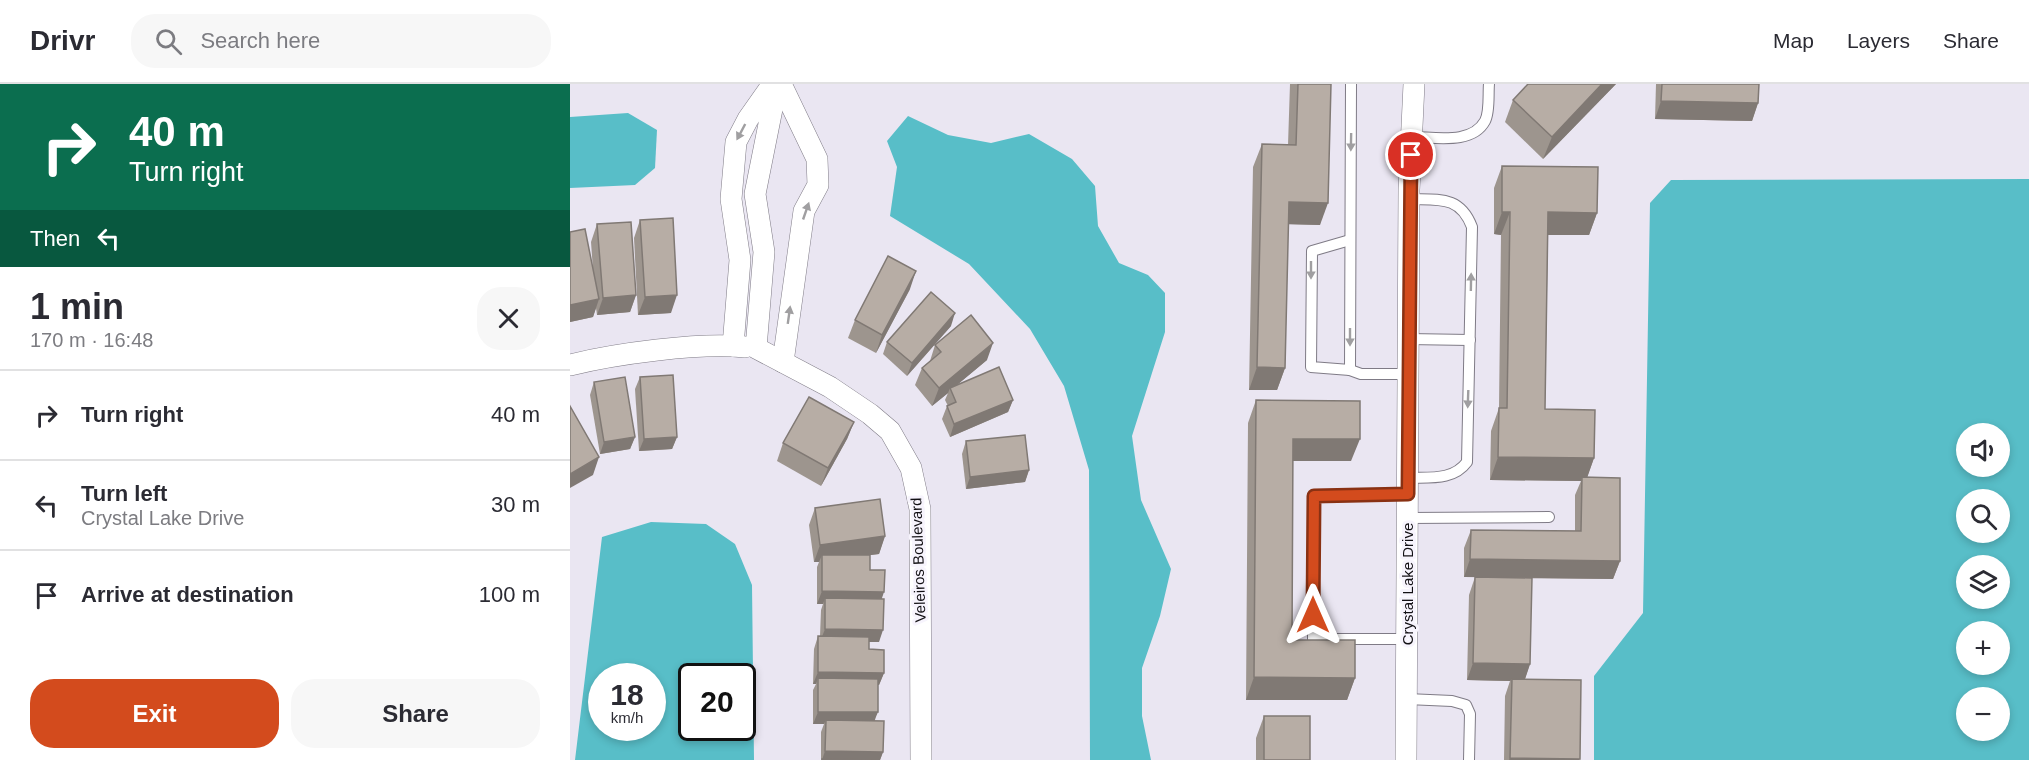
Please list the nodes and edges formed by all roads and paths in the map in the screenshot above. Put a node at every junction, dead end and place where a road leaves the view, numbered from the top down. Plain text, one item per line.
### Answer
1 (777, 84) edge
2 (1351, 84) edge
3 (1414, 84) edge
4 (1489, 84) edge
5 (1412, 137) junction
6 (1409, 199) junction
7 (1350, 240) junction
8 (1408, 339) junction
9 (1470, 340) junction
10 (733, 346) junction
11 (756, 348) junction
12 (783, 362) junction
13 (570, 365) edge
14 (1350, 370) junction
15 (1408, 374) junction
16 (1408, 486) junction
17 (1549, 517) dead end
18 (1407, 518) junction
19 (1407, 639) junction
20 (1407, 699) junction
21 (921, 760) edge
22 (1406, 760) edge
23 (1469, 760) edge

1 -> 10 street
1 - 11 street
12 -> 1 street
2 -> 7 lane
3 - 5 street, Crystal Lake Drive
4 - 5 lane
5 - 6 street, Crystal Lake Drive
6 - 8 street, Crystal Lake Drive
9 -> 6 lane
7 -> 14 lane
7 -> 14 lane
8 - 9 lane
8 - 15 street, Crystal Lake Drive
9 -> 16 lane
10 - 11 street
10 - 13 street
11 - 12 street, Veleiros Boulevard
12 - 21 street, Veleiros Boulevard
14 - 15 lane
15 - 16 street, Crystal Lake Drive
16 - 18 street, Crystal Lake Drive
16 - 19 lane
17 - 18 lane
18 - 19 street, Crystal Lake Drive
19 - 20 street, Crystal Lake Drive
20 - 22 street, Crystal Lake Drive
20 - 23 lane

